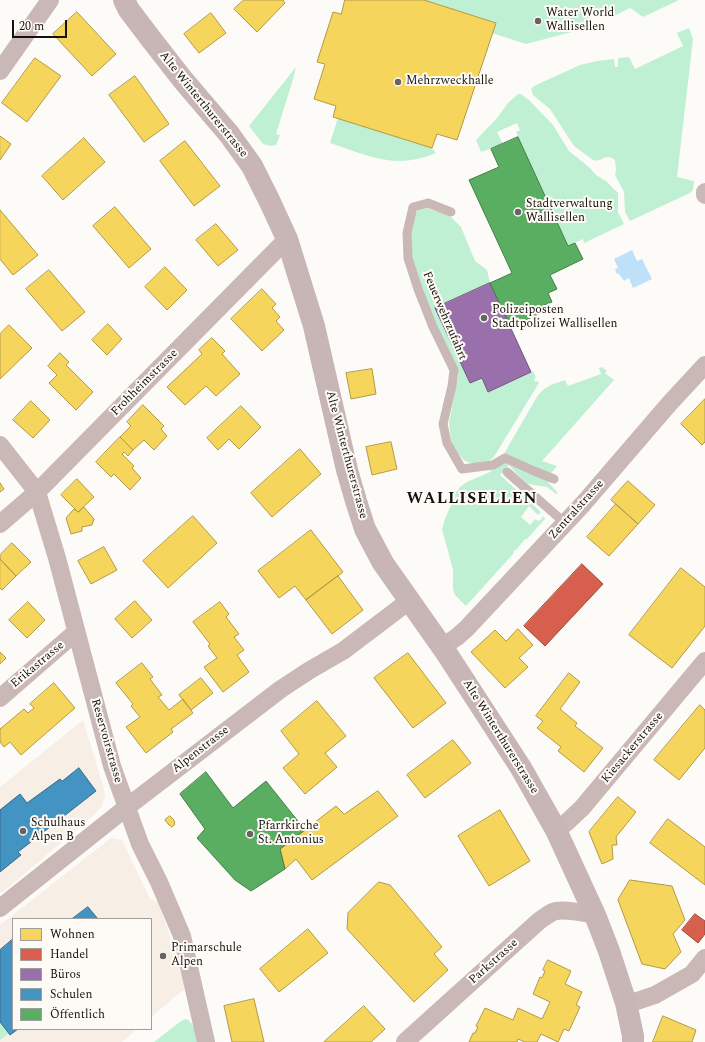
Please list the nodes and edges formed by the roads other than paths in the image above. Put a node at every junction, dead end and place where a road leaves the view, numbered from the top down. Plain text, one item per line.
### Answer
1 (50, 0) edge
2 (124, 0) edge
3 (0, 71) edge
4 (705, 192) edge
5 (705, 196) edge
6 (451, 212) dead end
7 (287, 239) junction
8 (705, 365) edge
9 (0, 445) edge
10 (507, 472) dead end
11 (554, 479) dead end
12 (37, 492) junction
13 (565, 523) junction
14 (0, 524) edge
15 (409, 601) junction
16 (76, 632) junction
17 (442, 647) junction
18 (705, 661) edge
19 (0, 698) edge
20 (127, 807) junction
21 (556, 830) junction
22 (0, 908) edge
23 (595, 915) junction
24 (705, 958) edge
25 (626, 1004) junction
26 (206, 1042) edge
27 (405, 1042) edge
28 (632, 1042) edge

1 - 3 street
2 - 7 main road, Alte Winterthurerstrasse
4 - 5 street
6 - 11 lane, Feuerwehrzufahrt
7 - 12 street, Frohheimstrasse
7 - 15 main road, Alte Winterthurerstrasse
8 - 13 street, Zentralstrasse
9 - 12 street, Reservoirstrasse
10 - 13 lane
12 - 14 street, Frohheimstrasse
12 - 16 street, Reservoirstrasse
13 - 17 street, Zentralstrasse
15 - 17 main road, Alte Winterthurerstrasse
15 - 20 street, Alpenstrasse
16 - 19 street, Erikastrasse
16 - 20 street, Reservoirstrasse
17 - 21 main road, Alte Winterthurerstrasse
18 - 21 street, Kiesackerstrasse
20 - 22 street, Alpenstrasse
20 - 26 street, Reservoirstrasse
21 - 23 main road, Alte Winterthurerstrasse
23 - 25 main road, Alte Winterthurerstrasse
23 - 27 street, Parkstrasse
24 - 25 street
25 - 28 main road, Alte Winterthurerstrasse

